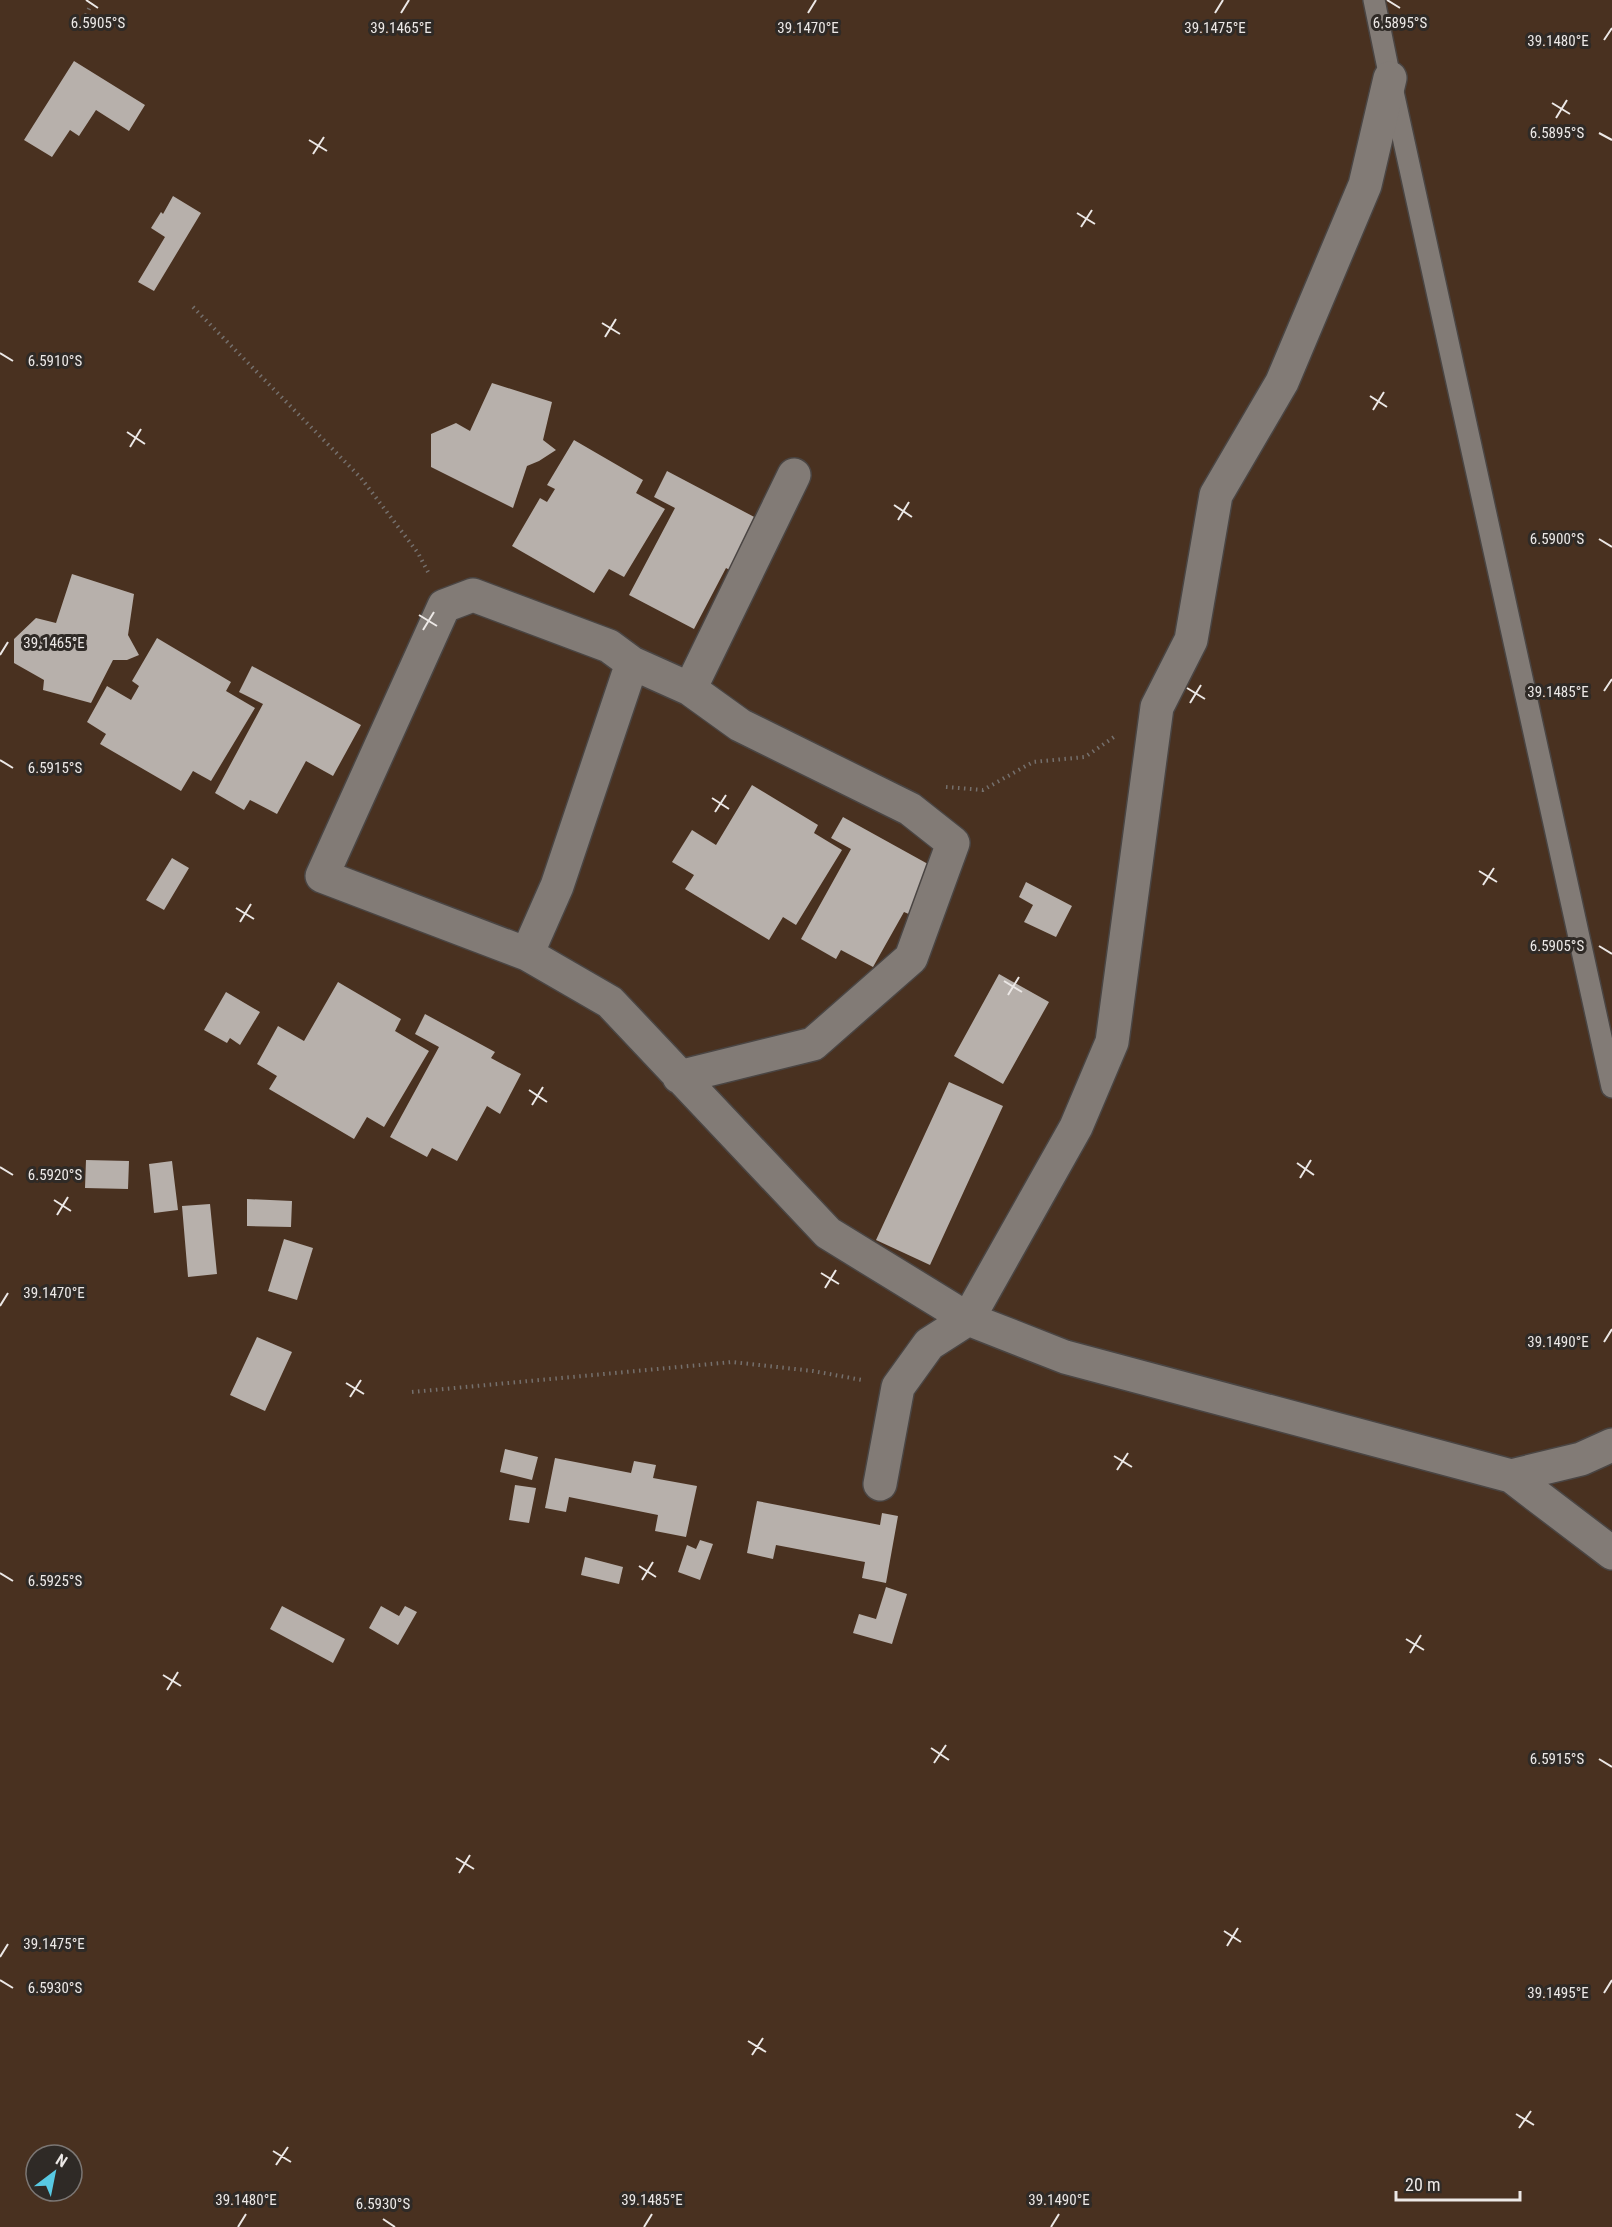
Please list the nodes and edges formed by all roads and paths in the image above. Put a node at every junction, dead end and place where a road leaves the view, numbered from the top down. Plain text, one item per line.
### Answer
1 (93, 0) edge
2 (1374, 0) edge
3 (81, 26) dead end
4 (1389, 78) junction
5 (193, 307) dead end
6 (794, 475) dead end
7 (444, 606) junction
8 (632, 663) junction
9 (690, 689) junction
10 (1157, 707) junction
11 (938, 786) dead end
12 (527, 954) junction
13 (679, 1077) junction
14 (1612, 1088) edge
15 (968, 1319) junction
16 (898, 1387) junction
17 (412, 1392) dead end
18 (1612, 1445) edge
19 (1511, 1476) junction
20 (880, 1484) dead end
21 (1612, 1553) edge

1 - 3 path
2 - 4 lane
4 - 10 street
4 - 14 lane
5 - 7 path
6 - 9 street
7 - 8 street
7 - 12 street
8 - 9 street
8 - 12 street
9 - 13 street
10 - 11 path
10 - 15 street
12 - 13 street
13 - 15 street
15 - 16 street
15 - 19 street
16 - 17 path
16 - 20 street
18 - 19 street
19 - 21 street

